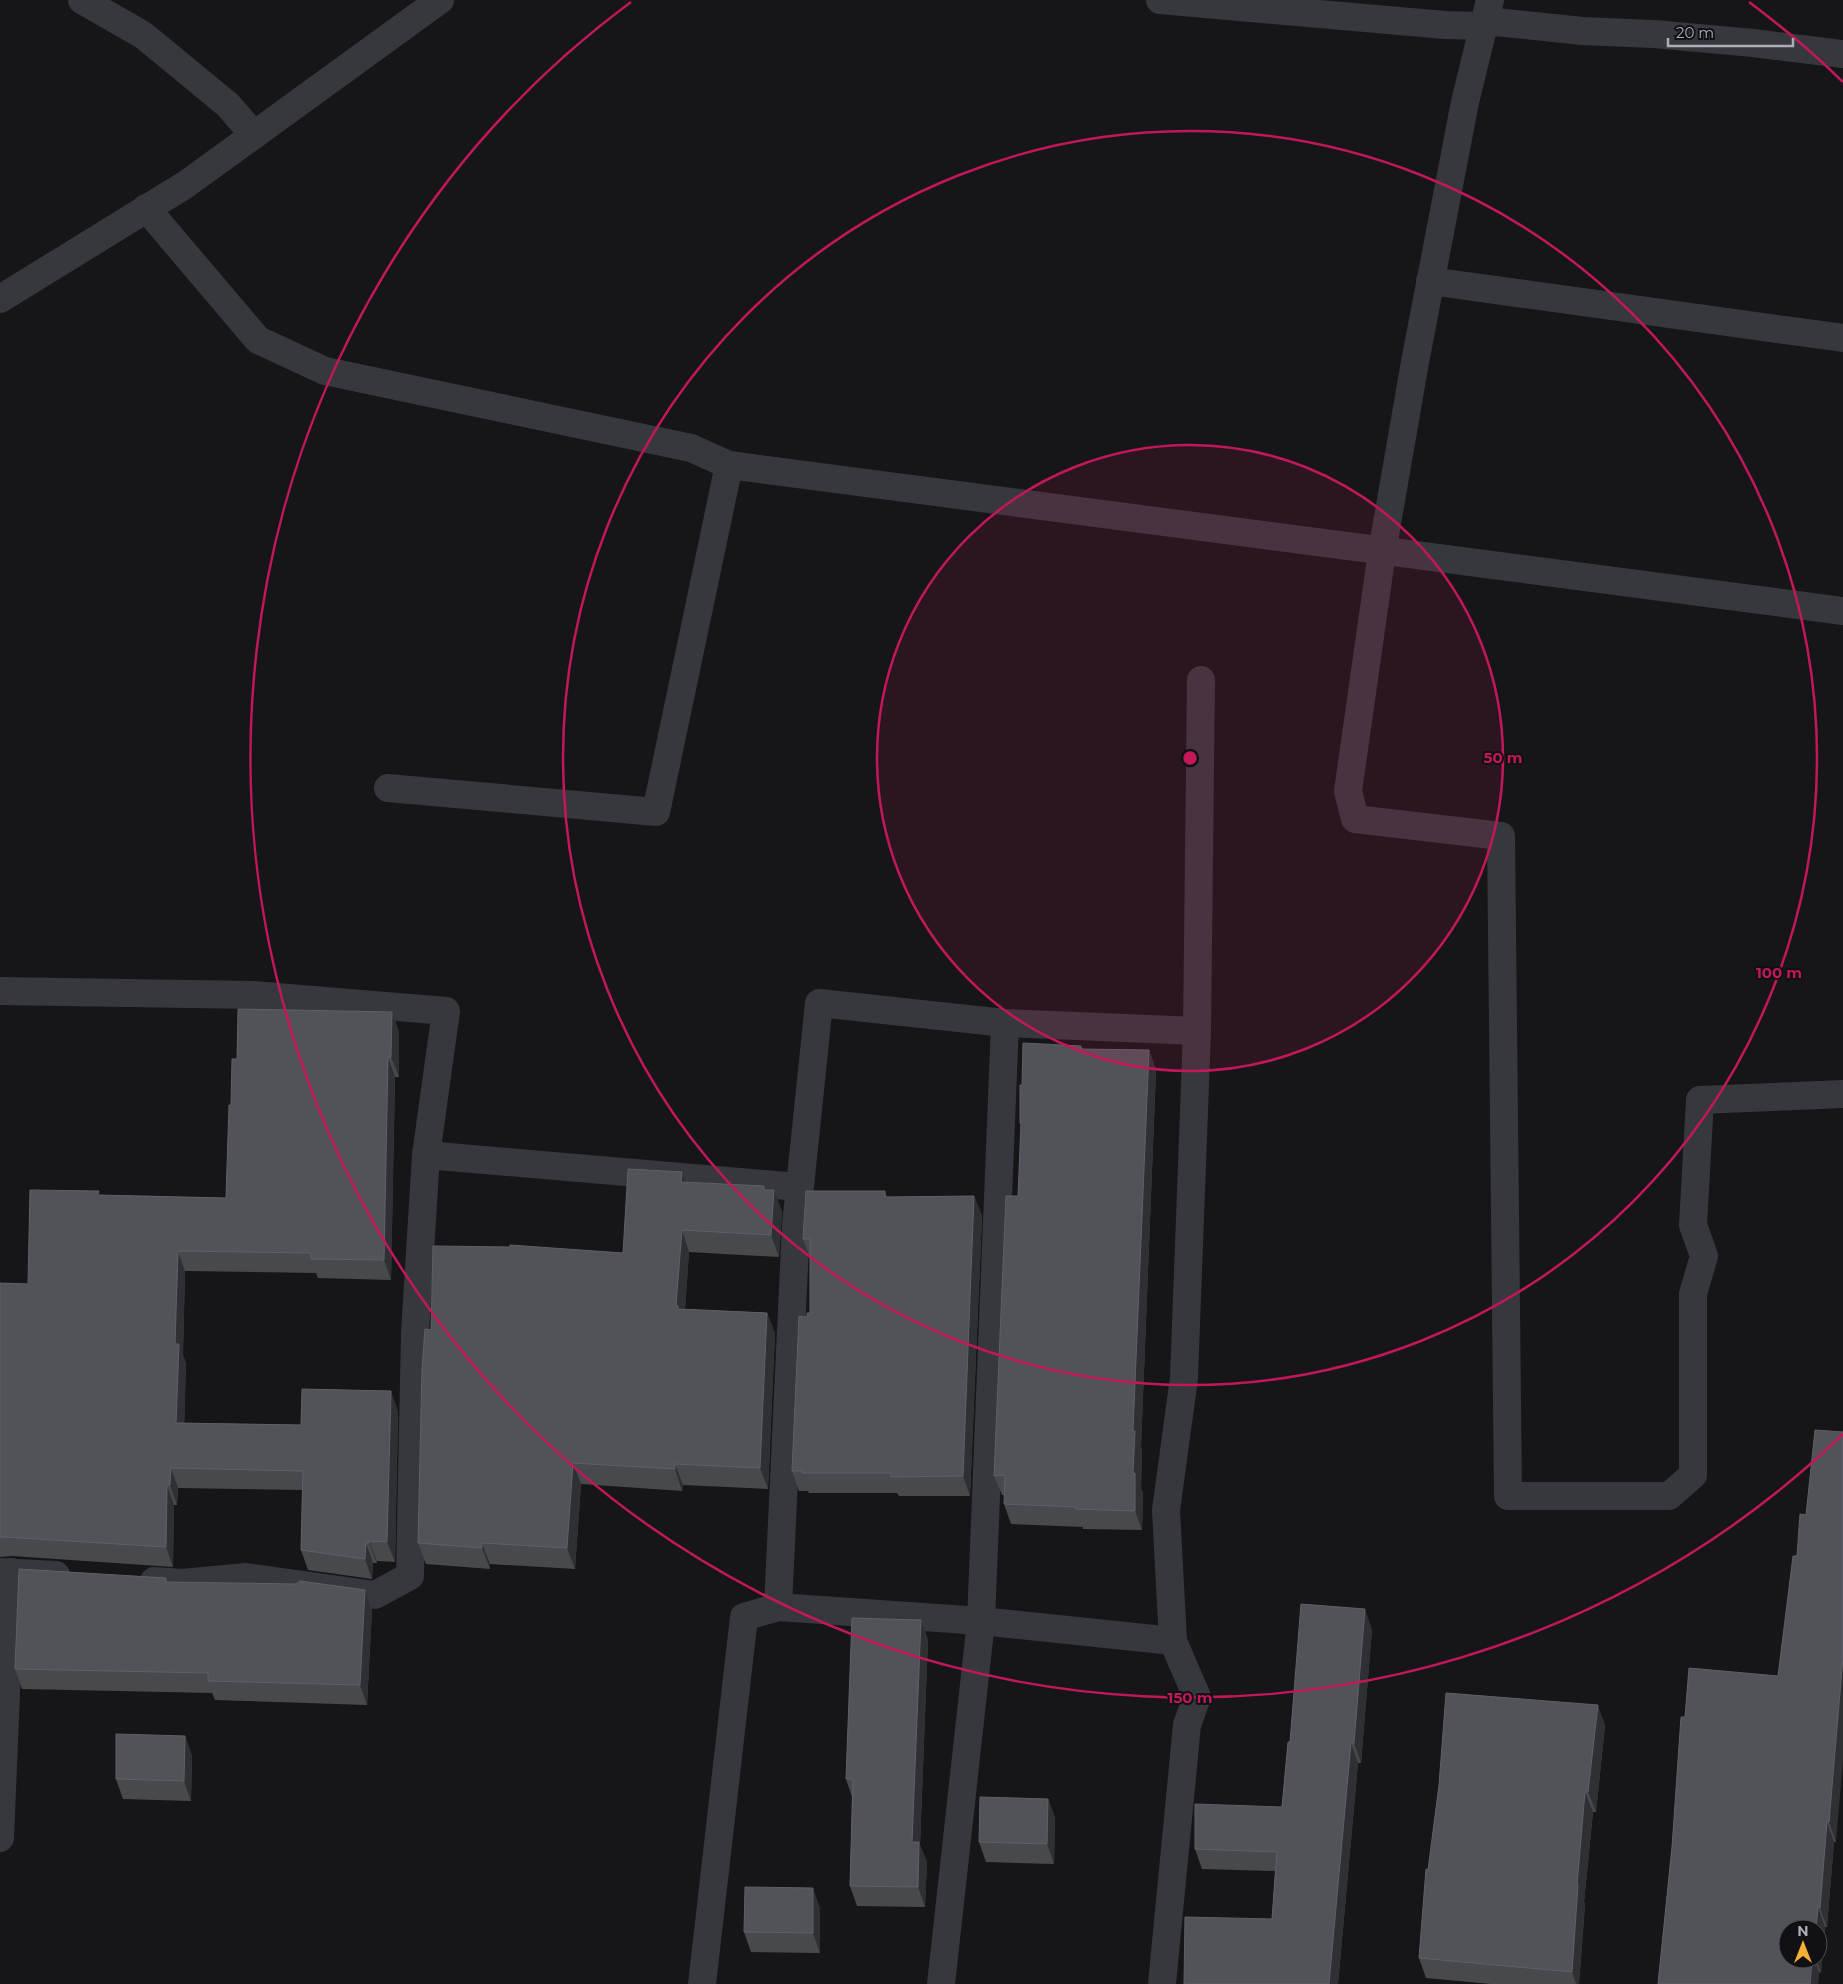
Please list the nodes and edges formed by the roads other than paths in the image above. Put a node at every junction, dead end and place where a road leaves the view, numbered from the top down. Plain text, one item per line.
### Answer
1 (82, 0) edge
2 (440, 0) edge
3 (1160, 0) edge
4 (1490, 0) edge
5 (1483, 26) junction
6 (1843, 54) edge
7 (254, 135) junction
8 (146, 208) junction
9 (1430, 281) junction
10 (0, 299) edge
11 (1843, 338) edge
12 (729, 465) junction
13 (1382, 552) junction
14 (1843, 611) edge
15 (1201, 680) dead end
16 (388, 788) dead end
17 (0, 991) edge
18 (1005, 1023) junction
19 (1197, 1031) junction
20 (1843, 1094) edge
21 (426, 1155) junction
22 (799, 1187) junction
23 (6, 1572) edge
24 (78, 1576) edge
25 (125, 1580) edge
26 (778, 1607) junction
27 (981, 1621) junction
28 (1173, 1642) junction
29 (0, 1838) edge
30 (702, 1984) edge
31 (941, 1984) edge
32 (1162, 1984) edge

1 - 7 street
2 - 7 street
3 - 5 street
4 - 5 street
5 - 6 street
5 - 9 street
7 - 8 street
8 - 10 street
8 - 12 street
9 - 11 street
9 - 13 street
12 - 13 street
12 - 16 street
13 - 14 street
13 - 20 street
15 - 19 street
17 - 21 street
18 - 19 street
18 - 22 street
18 - 27 street
19 - 28 street
21 - 22 street
21 - 25 street
22 - 26 street
23 - 24 street
23 - 29 street
26 - 27 street
26 - 30 street
27 - 28 street
27 - 31 street
28 - 32 street

